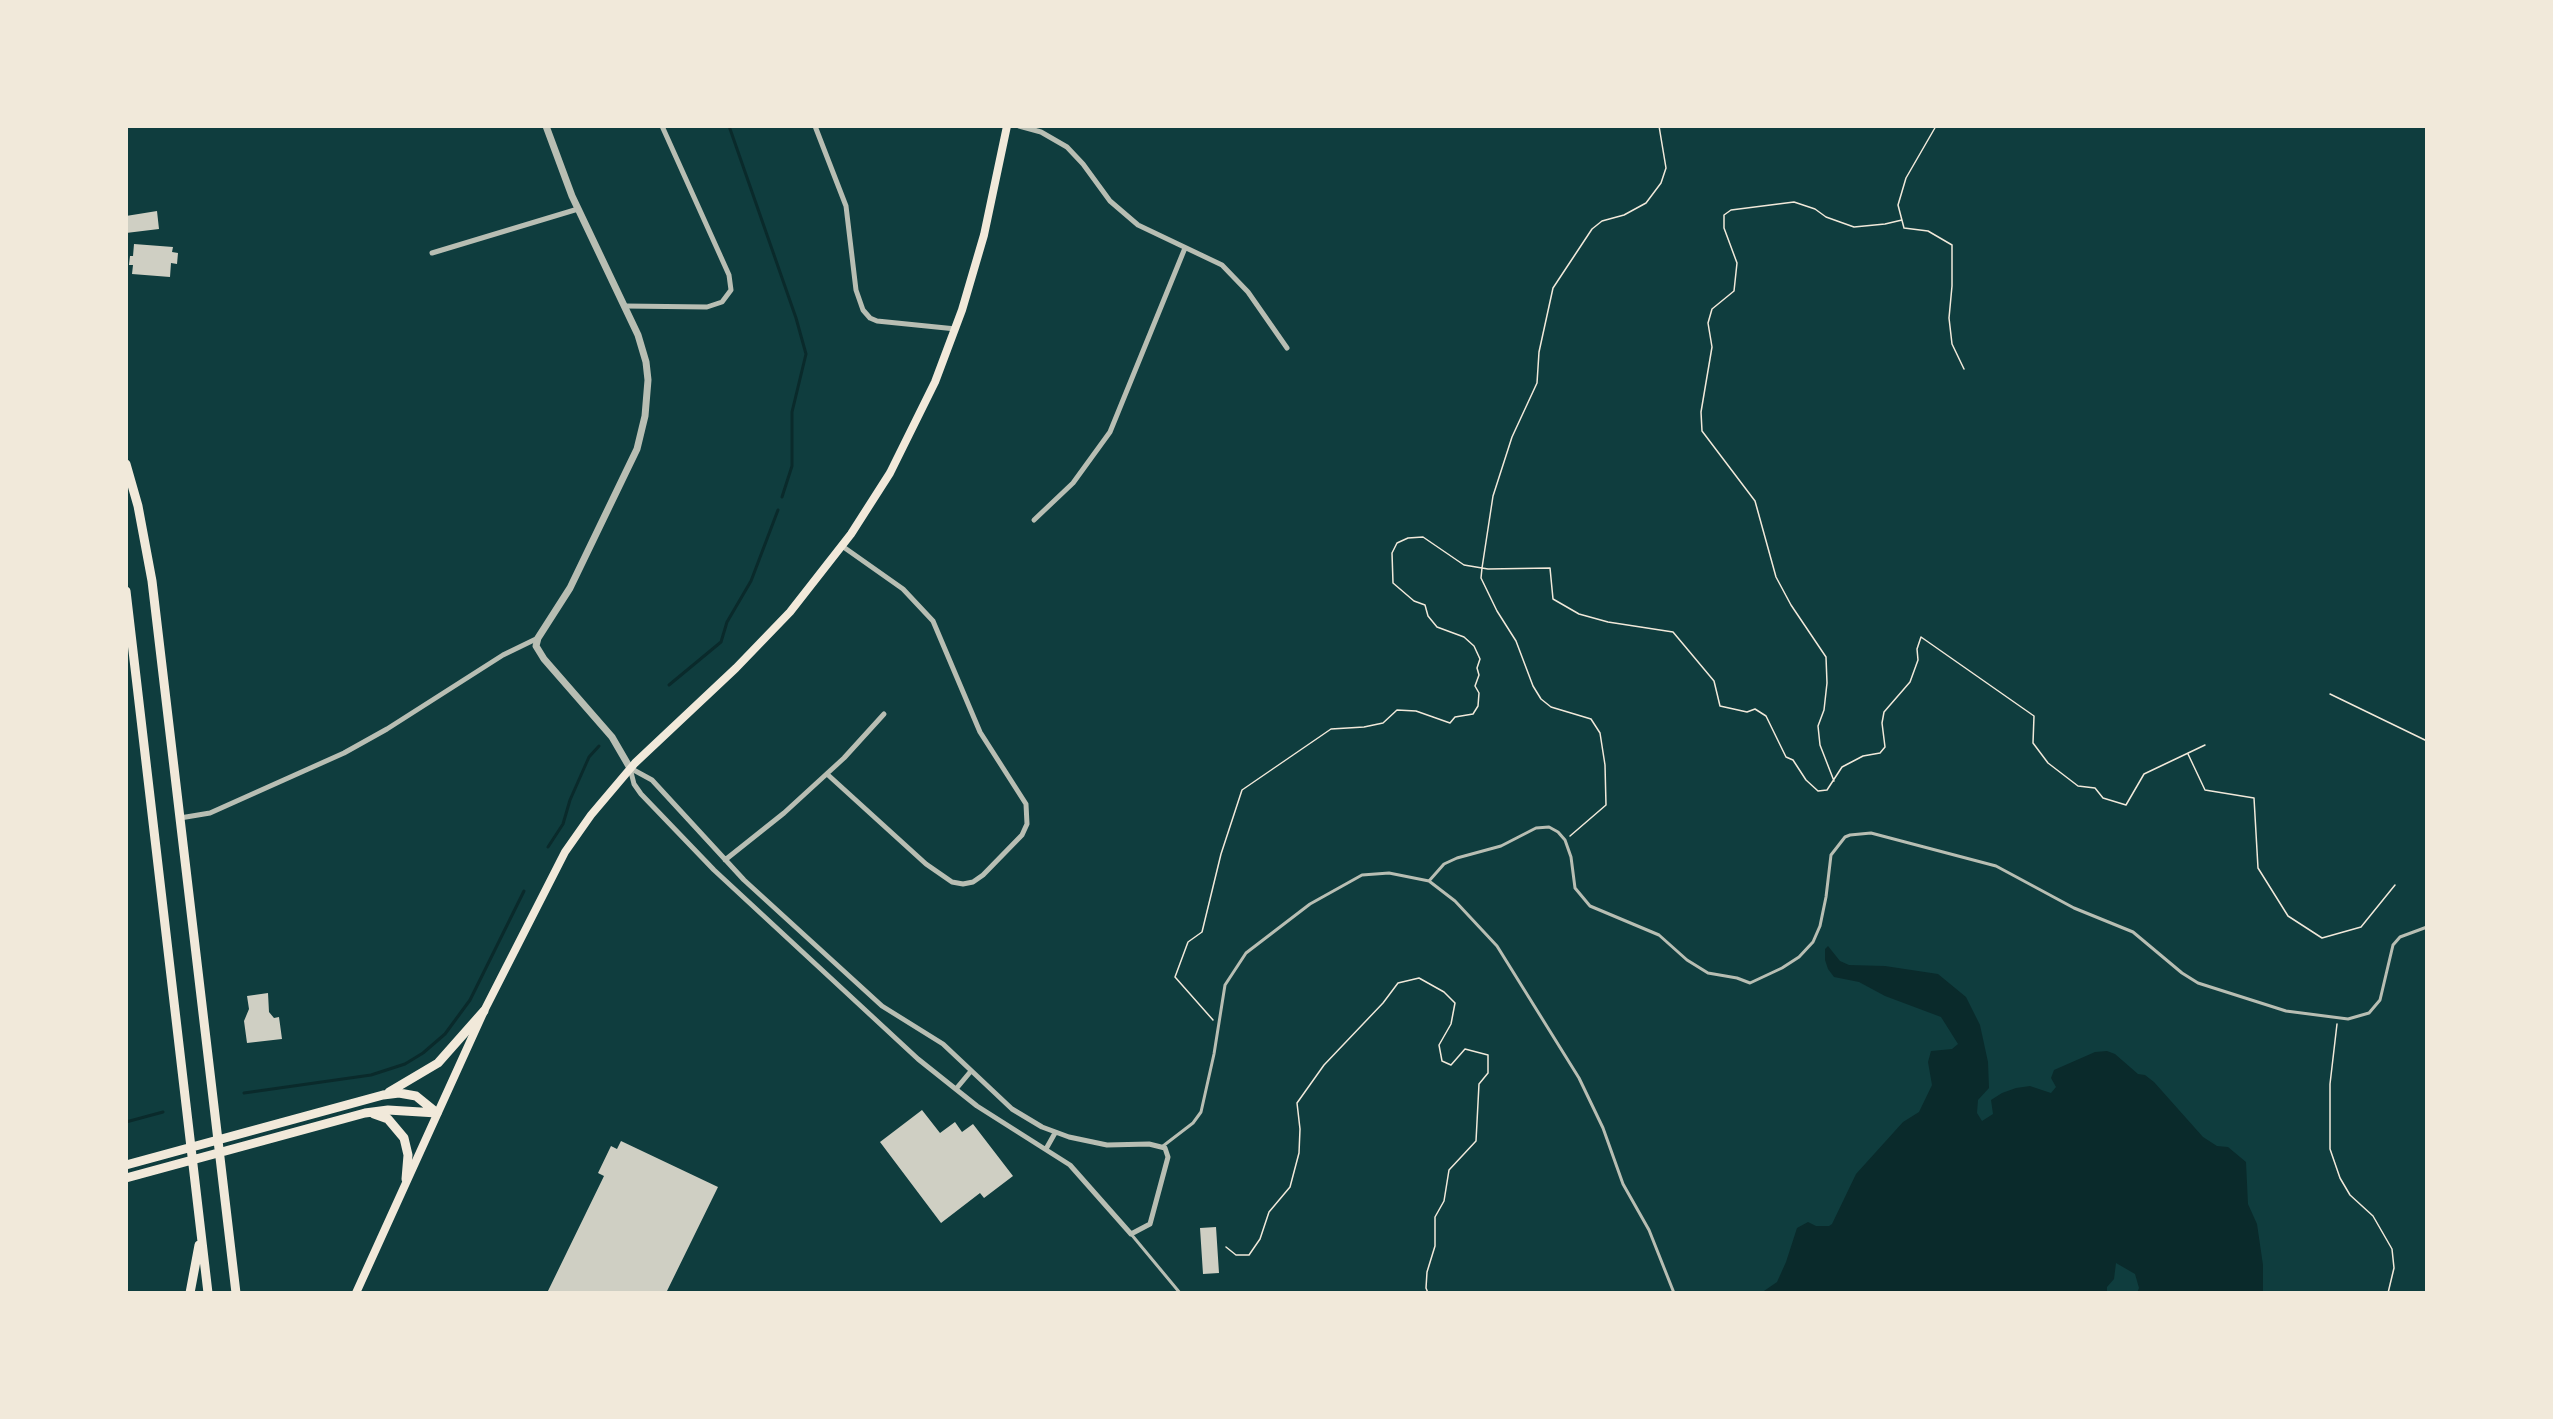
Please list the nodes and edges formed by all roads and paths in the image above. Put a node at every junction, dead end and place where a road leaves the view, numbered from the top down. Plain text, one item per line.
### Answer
1 (546, 126) edge
2 (662, 126) edge
3 (815, 126) edge
4 (1007, 126) edge
5 (1019, 126) edge
6 (1659, 126) edge
7 (1936, 126) edge
8 (578, 209) junction
9 (1902, 220) junction
10 (1185, 248) junction
11 (432, 253) dead end
12 (625, 306) junction
13 (956, 329) junction
14 (1287, 348) dead end
15 (1964, 369) dead end
16 (126, 464) edge
17 (1034, 520) dead end
18 (842, 546) junction
19 (1482, 568) junction
20 (126, 591) edge
21 (538, 638) junction
22 (2330, 694) dead end
23 (884, 714) dead end
24 (2427, 741) edge
25 (2205, 745) dead end
26 (2188, 753) junction
27 (630, 768) junction
28 (827, 774) junction
29 (1834, 782) junction
30 (180, 818) junction
31 (1565, 840) junction
32 (725, 860) junction
33 (1429, 881) junction
34 (2395, 885) dead end
35 (2427, 927) edge
36 (484, 1011) junction
37 (2338, 1019) junction
38 (1218, 1025) junction
39 (971, 1071) junction
40 (956, 1089) junction
41 (383, 1095) junction
42 (365, 1113) junction
43 (437, 1113) junction
44 (1055, 1133) junction
45 (1162, 1147) junction
46 (1046, 1149) junction
47 (126, 1165) edge
48 (126, 1178) edge
49 (406, 1179) junction
50 (1131, 1234) junction
51 (201, 1236) junction
52 (1226, 1247) dead end
53 (190, 1293) edge
54 (208, 1293) edge
55 (236, 1293) edge
56 (356, 1293) edge
57 (1180, 1293) edge
58 (1428, 1293) edge
59 (1674, 1293) edge
60 (2388, 1293) edge

1 - 8 street
2 - 12 street
3 - 13 street
4 - 13 main road
5 - 10 street
6 - 19 path
7 - 9 path
8 - 11 street
8 - 12 street
9 - 15 path
9 - 29 path
10 - 14 street
10 - 17 street
12 - 21 street
13 - 18 main road
16 - 30 highway
18 - 27 main road
18 - 28 street
19 - 29 path
19 - 31 path
19 - 38 path
20 - 51 highway
21 - 27 street
21 - 30 street
22 - 24 path
23 - 28 street
25 - 26 path
26 - 29 path
26 - 34 path
27 - 32 street
27 - 36 main road
27 - 40 street
28 - 32 street
30 - 55 highway
31 - 33 lane
31 - 37 lane
32 - 39 street
33 - 38 lane
33 - 59 lane
35 - 37 lane
36 - 41 highway
36 - 43 main road
37 - 60 path
38 - 45 lane
39 - 40 street
39 - 44 street
40 - 46 street
41 - 43 highway
41 - 47 highway
42 - 43 highway
42 - 48 highway
42 - 49 highway
43 - 49 main road
44 - 45 street
44 - 46 street
45 - 50 street
46 - 50 street
49 - 56 main road
50 - 57 lane
51 - 53 highway
51 - 54 highway
52 - 58 path

